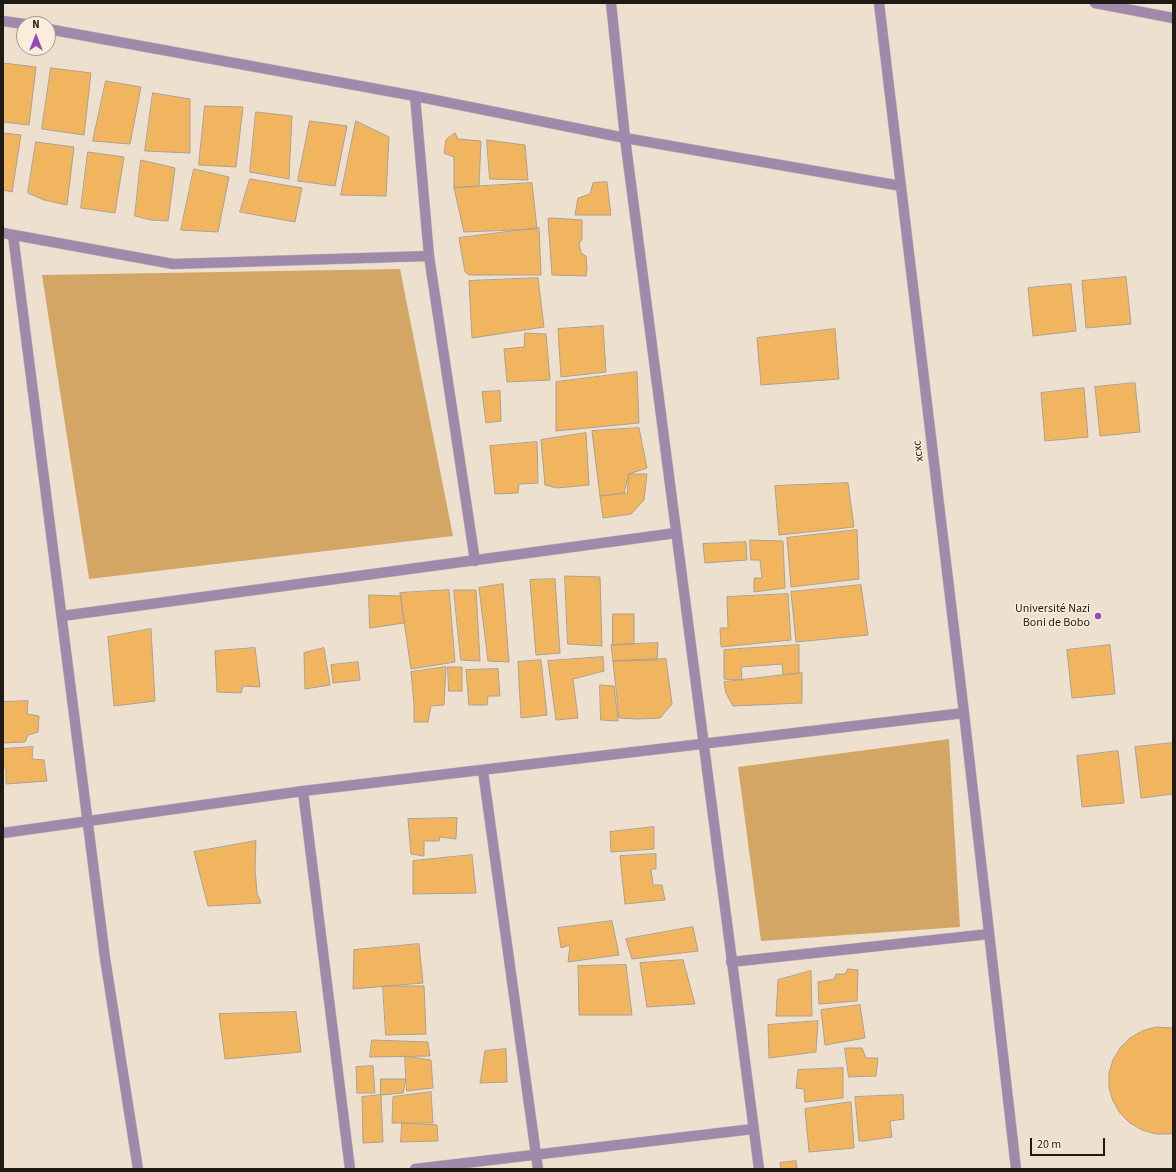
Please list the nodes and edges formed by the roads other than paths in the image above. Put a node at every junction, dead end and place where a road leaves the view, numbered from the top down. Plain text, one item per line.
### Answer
1 (611, 3) edge
2 (879, 3) edge
3 (1095, 3) edge
4 (1173, 18) edge
5 (3, 21) edge
6 (16, 23) edge
7 (56, 30) edge
8 (415, 96) junction
9 (625, 138) junction
10 (901, 186) junction
11 (8, 234) edge
12 (429, 256) junction
13 (676, 533) junction
14 (475, 561) junction
15 (62, 616) junction
16 (964, 713) junction
17 (704, 745) junction
18 (482, 771) junction
19 (302, 791) junction
20 (88, 821) junction
21 (3, 833) edge
22 (989, 934) junction
23 (731, 962) junction
24 (753, 1129) junction
25 (536, 1155) junction
26 (138, 1169) edge
27 (350, 1169) edge
28 (415, 1169) edge
29 (538, 1169) edge
30 (759, 1169) edge
31 (1016, 1169) edge

1 - 9 street
2 - 10 street, xcxc
3 - 4 street
5 - 6 street
7 - 8 street
8 - 9 street
8 - 12 street
9 - 10 street
9 - 13 street
10 - 16 street, xcxc
11 - 12 street
11 - 15 street
12 - 14 street
13 - 14 street
13 - 17 street
14 - 15 street
15 - 20 street
16 - 17 street
16 - 22 street, xcxc
17 - 18 street
17 - 23 street
18 - 19 street
18 - 25 street
19 - 20 street
19 - 27 street
20 - 21 street
20 - 26 street
22 - 23 street
22 - 31 street, xcxc
23 - 24 street
24 - 25 street
24 - 30 street
25 - 28 street
25 - 29 street

